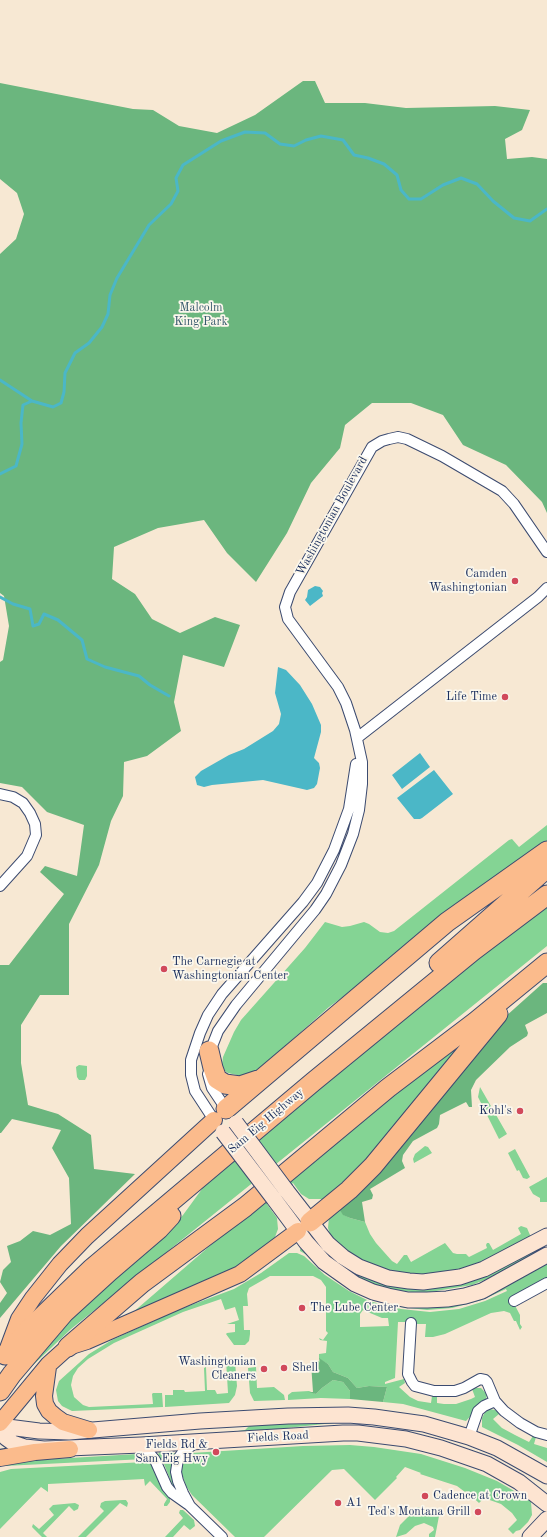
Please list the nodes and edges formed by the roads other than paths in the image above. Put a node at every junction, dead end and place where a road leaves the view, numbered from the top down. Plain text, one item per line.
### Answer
1 (547, 552) edge
2 (547, 588) edge
3 (357, 738) junction
4 (360, 755) junction
5 (0, 794) edge
6 (547, 851) edge
7 (547, 868) edge
8 (0, 886) edge
9 (547, 895) edge
10 (547, 963) edge
11 (523, 984) junction
12 (222, 994) junction
13 (236, 1005) junction
14 (209, 1051) junction
15 (261, 1079) junction
16 (313, 1082) junction
17 (225, 1121) junction
18 (198, 1179) junction
19 (304, 1226) junction
20 (547, 1236) edge
21 (547, 1255) edge
22 (547, 1283) edge
23 (514, 1301) dead end
24 (411, 1323) dead end
25 (68, 1347) junction
26 (3, 1359) edge
27 (48, 1365) junction
28 (0, 1391) edge
29 (495, 1401) junction
30 (249, 1419) junction
31 (0, 1423) edge
32 (0, 1426) edge
33 (0, 1430) edge
34 (88, 1430) junction
35 (547, 1435) edge
36 (469, 1437) junction
37 (198, 1441) junction
38 (134, 1446) junction
39 (70, 1449) junction
40 (0, 1458) edge
41 (547, 1476) edge
42 (547, 1504) edge
43 (190, 1506) junction
44 (547, 1520) edge
45 (222, 1537) edge
46 (530, 1537) edge

1 - 3 street, Washingtonian Boulevard
2 - 3 street
3 - 4 street, Washingtonian Boulevard
4 - 12 street, Washingtonian Boulevard
4 - 13 street, Washingtonian Boulevard
5 - 8 street
6 - 15 highway
7 - 16 highway
9 - 16 highway, Sam Eig Highway
10 - 11 highway
11 - 19 highway
11 - 25 highway
12 - 13 street
12 - 17 street, Washingtonian Boulevard
13 - 14 street, Washingtonian Boulevard
14 - 15 highway
14 - 17 street, Washingtonian Boulevard
15 - 17 highway
16 - 18 highway, Sam Eig Highway
17 - 19 main road, Washingtonian Boulevard, bridge
17 - 26 main road
18 - 26 highway, Sam Eig Highway
18 - 28 highway
19 - 20 main road, Washingtonian Boulevard
19 - 21 main road, Washingtonian Boulevard
19 - 25 main road
22 - 23 street
24 - 29 street
25 - 27 main road
27 - 31 main road
27 - 34 main road
29 - 35 street
29 - 36 street
30 - 34 main road, Fields Road
30 - 36 main road, Fields Road
30 - 38 main road
32 - 34 main road, Fields Road
33 - 39 main road, Fields Road
36 - 41 main road, Fields Road
37 - 38 main road, Fields Road
37 - 42 main road, Fields Road
37 - 43 street
38 - 39 main road, Fields Road
38 - 43 street
39 - 40 main road
43 - 45 street
44 - 46 main road

